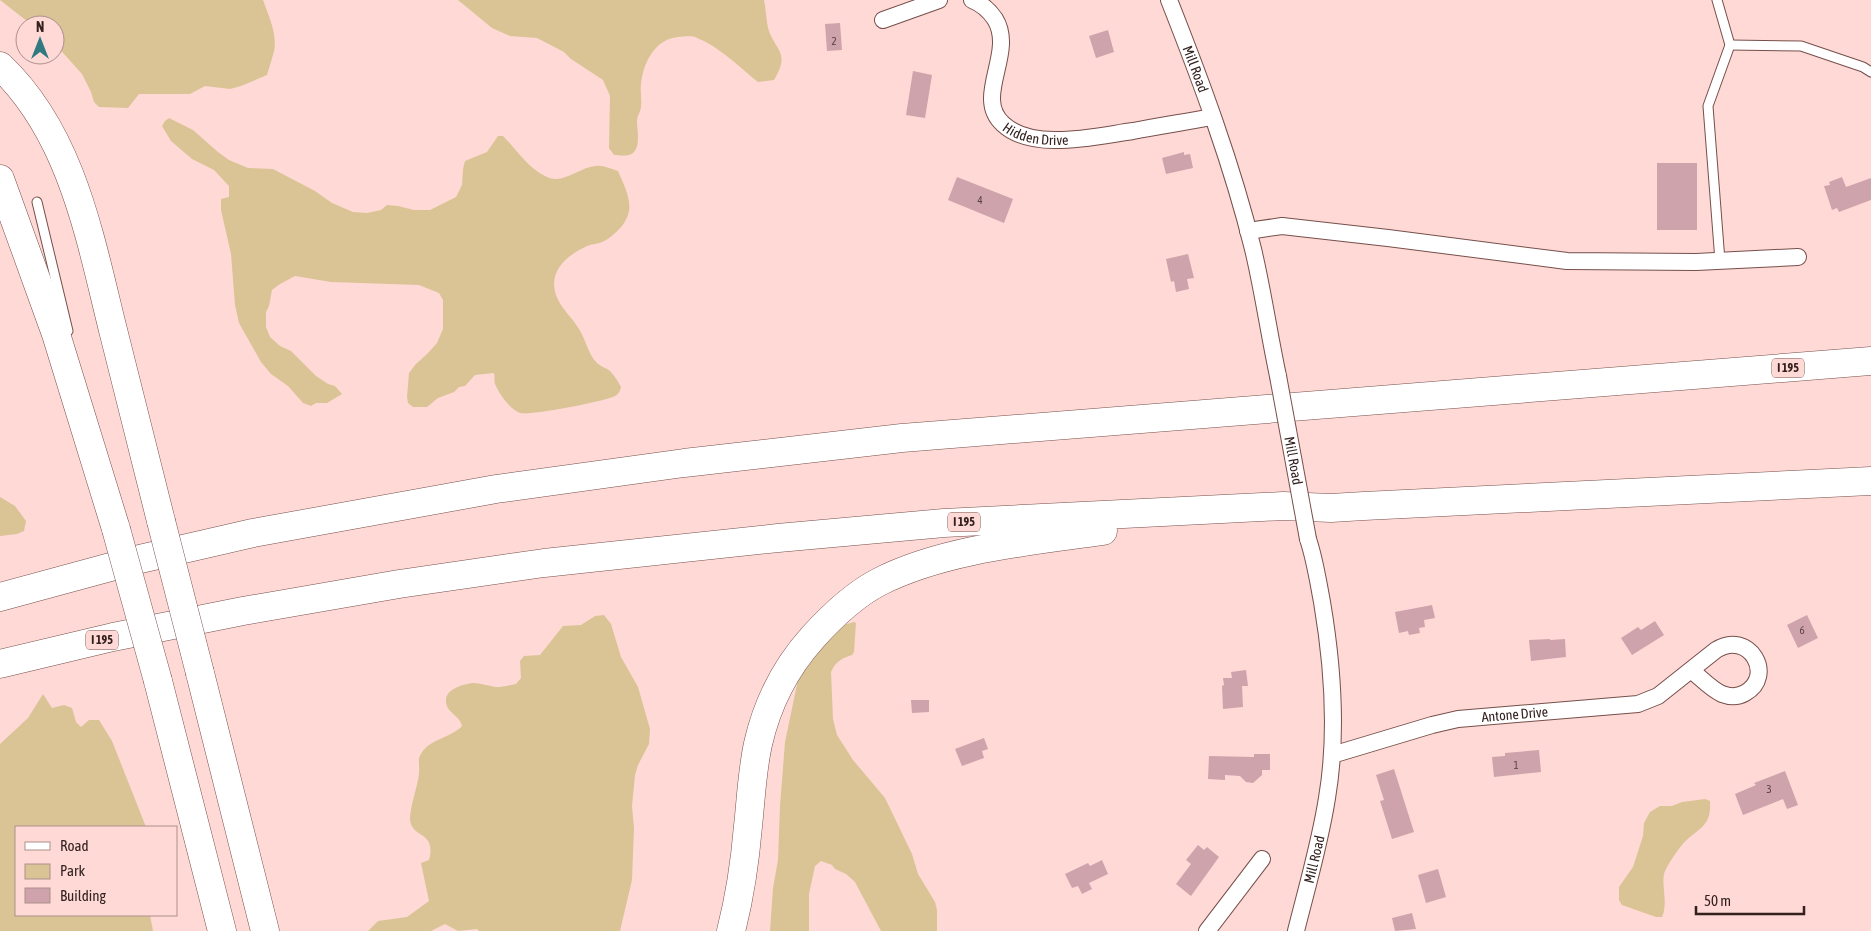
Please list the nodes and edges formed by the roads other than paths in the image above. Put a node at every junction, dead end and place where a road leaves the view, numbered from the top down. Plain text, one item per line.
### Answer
1 (939, 0) edge
2 (972, 0) edge
3 (1169, 0) edge
4 (1717, 0) edge
5 (883, 20) dead end
6 (1730, 45) junction
7 (0, 66) edge
8 (1871, 72) edge
9 (1212, 117) junction
10 (0, 179) edge
11 (37, 202) dead end
12 (1248, 231) junction
13 (1798, 256) dead end
14 (1720, 261) junction
15 (70, 337) dead end
16 (1871, 361) edge
17 (79, 376) dead end
18 (1871, 480) edge
19 (1283, 506) junction
20 (116, 530) junction
21 (84, 574) junction
22 (0, 589) edge
23 (0, 597) edge
24 (0, 664) edge
25 (1691, 670) dead end
26 (1332, 755) junction
27 (1262, 859) dead end
28 (222, 931) edge
29 (265, 931) edge
30 (731, 931) edge
31 (1207, 931) edge
32 (1296, 931) edge

1 - 5 street
2 - 9 street, Hidden Drive
3 - 9 street, Mill Road
4 - 6 lane
6 - 8 lane
6 - 14 lane
7 - 29 highway, bridge
9 - 12 street, Mill Road
10 - 20 highway
11 - 15 lane
12 - 14 street
12 - 26 street, Mill Road, bridge
13 - 14 street
16 - 21 highway, I 195
17 - 20 lane
18 - 19 highway, I 195
19 - 24 highway, I 195
19 - 30 highway
20 - 28 highway, bridge
21 - 22 highway
21 - 23 highway, I 195
25 - 26 street, Antone Drive
26 - 32 street, Mill Road
27 - 31 street

